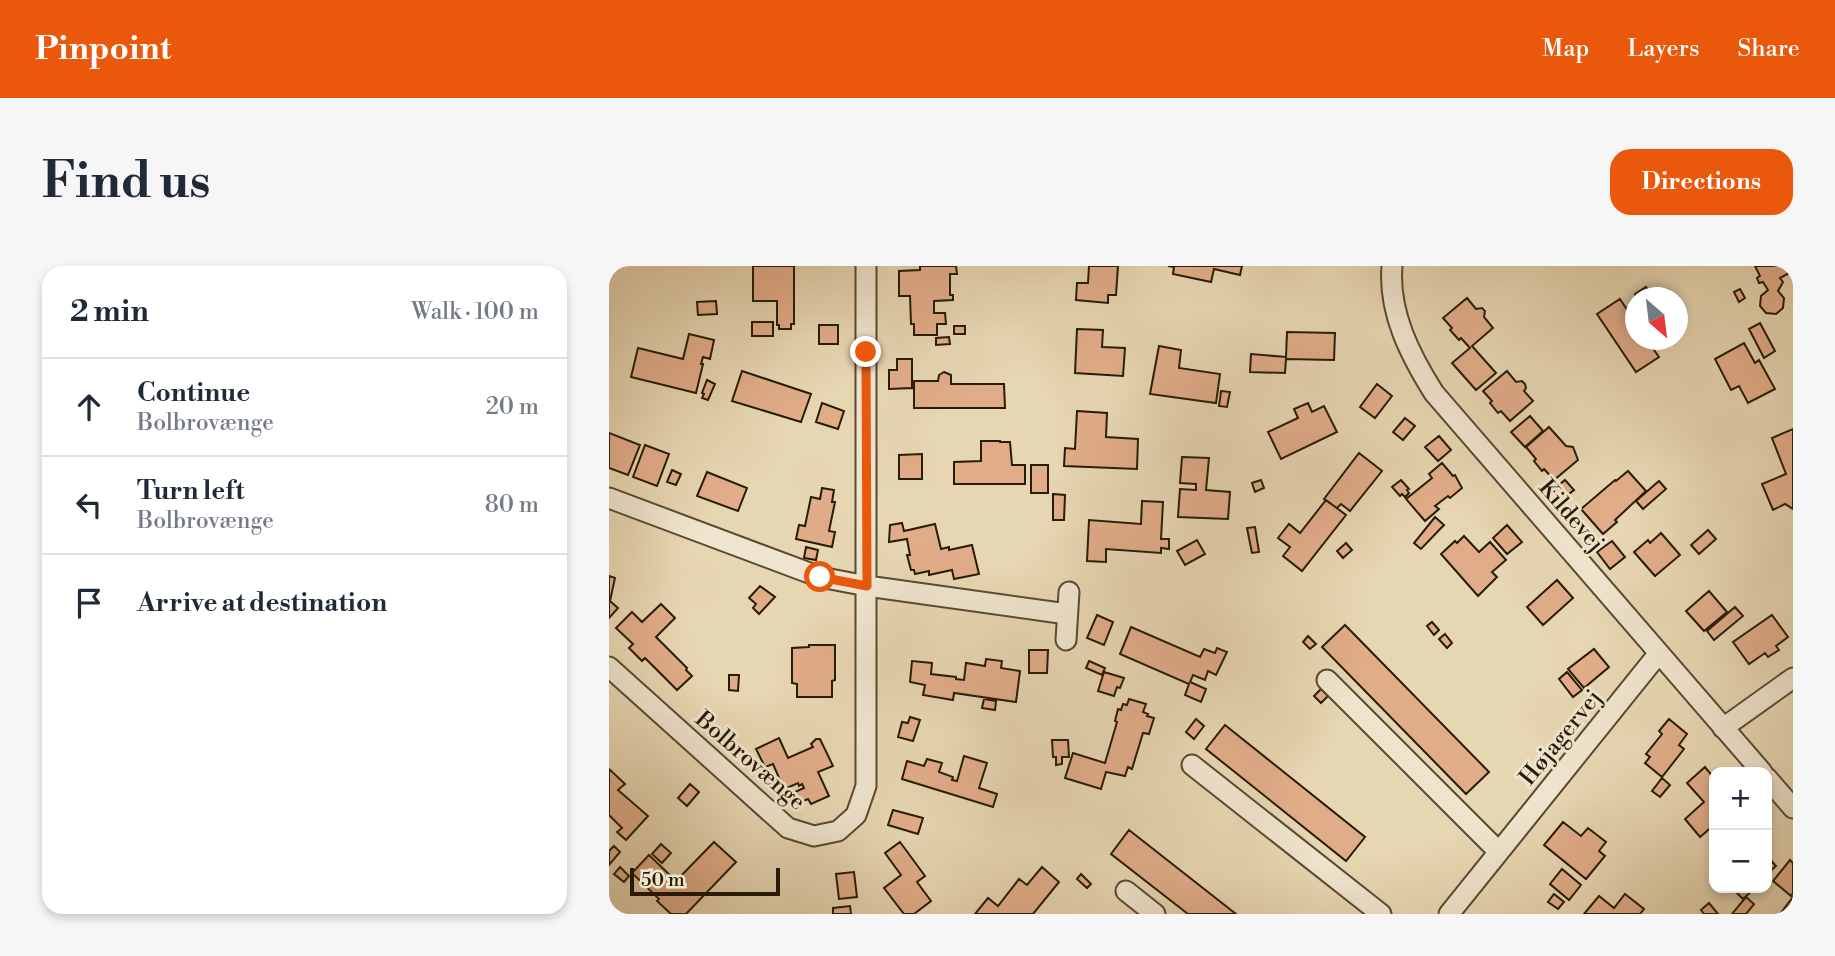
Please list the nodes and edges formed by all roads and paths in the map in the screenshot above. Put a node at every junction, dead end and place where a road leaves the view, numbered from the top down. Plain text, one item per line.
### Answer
1 (866, 266) edge
2 (1392, 266) edge
3 (609, 498) edge
4 (867, 586) junction
5 (1069, 592) dead end
6 (1067, 614) junction
7 (1066, 640) dead end
8 (1659, 653) junction
9 (609, 667) edge
10 (1793, 678) edge
11 (1327, 680) dead end
12 (1723, 728) junction
13 (1192, 765) dead end
14 (1758, 767) edge
15 (1772, 784) edge
16 (1793, 808) edge
17 (1499, 852) junction
18 (1126, 891) dead end
19 (1155, 914) edge
20 (1381, 914) edge
21 (1449, 914) edge

1 - 4 street, Bolbrovænge
2 - 8 street, Kildevej
3 - 4 street
4 - 6 street
4 - 9 street, Bolbrovænge
5 - 6 street
6 - 7 street
8 - 12 street, Kildevej
8 - 17 street, Højagervej
10 - 12 street
11 - 17 street
12 - 14 street, Kildevej
13 - 20 street
15 - 16 street
17 - 21 street, Højagervej
18 - 19 street

